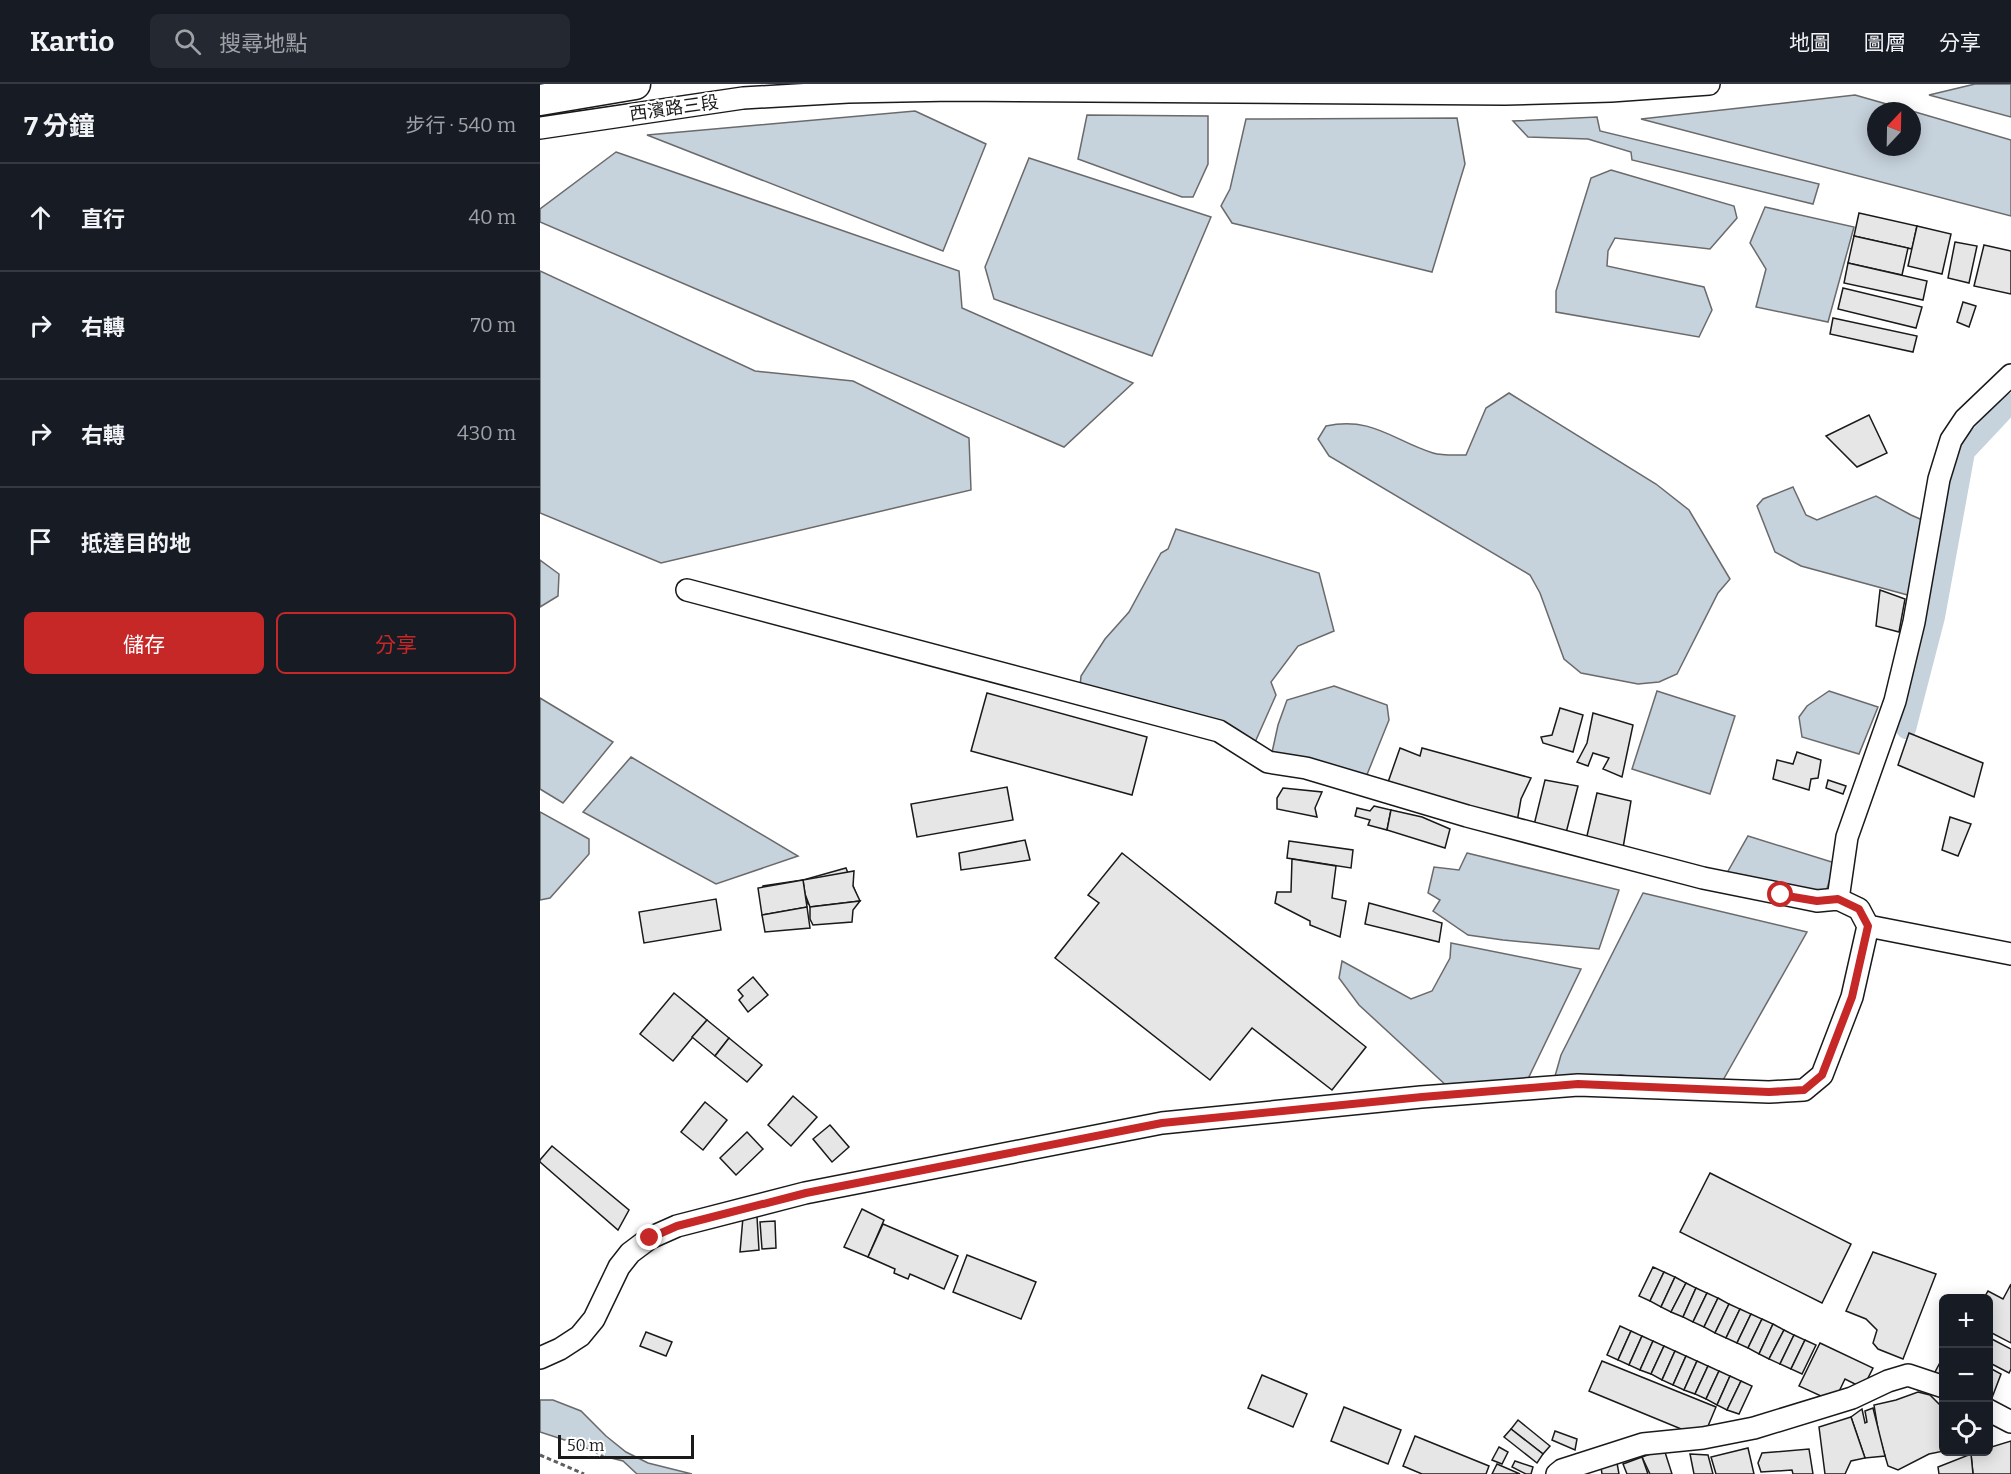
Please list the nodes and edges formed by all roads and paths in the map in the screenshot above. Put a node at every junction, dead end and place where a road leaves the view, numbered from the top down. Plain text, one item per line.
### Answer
1 (635, 84) edge
2 (1709, 84) edge
3 (540, 100) edge
4 (540, 128) edge
5 (2011, 375) edge
6 (687, 590) dead end
7 (1838, 899) junction
8 (1868, 926) junction
9 (2011, 954) edge
10 (540, 1358) edge
11 (1939, 1386) edge
12 (1993, 1412) edge
13 (2011, 1422) edge
14 (540, 1455) edge
15 (584, 1474) edge
16 (1557, 1474) edge

1 - 3 highway
2 - 4 street, 西濱路三段
5 - 7 street
6 - 7 street
7 - 8 street
8 - 9 street
8 - 10 street
11 - 16 street
12 - 13 street
14 - 15 path

